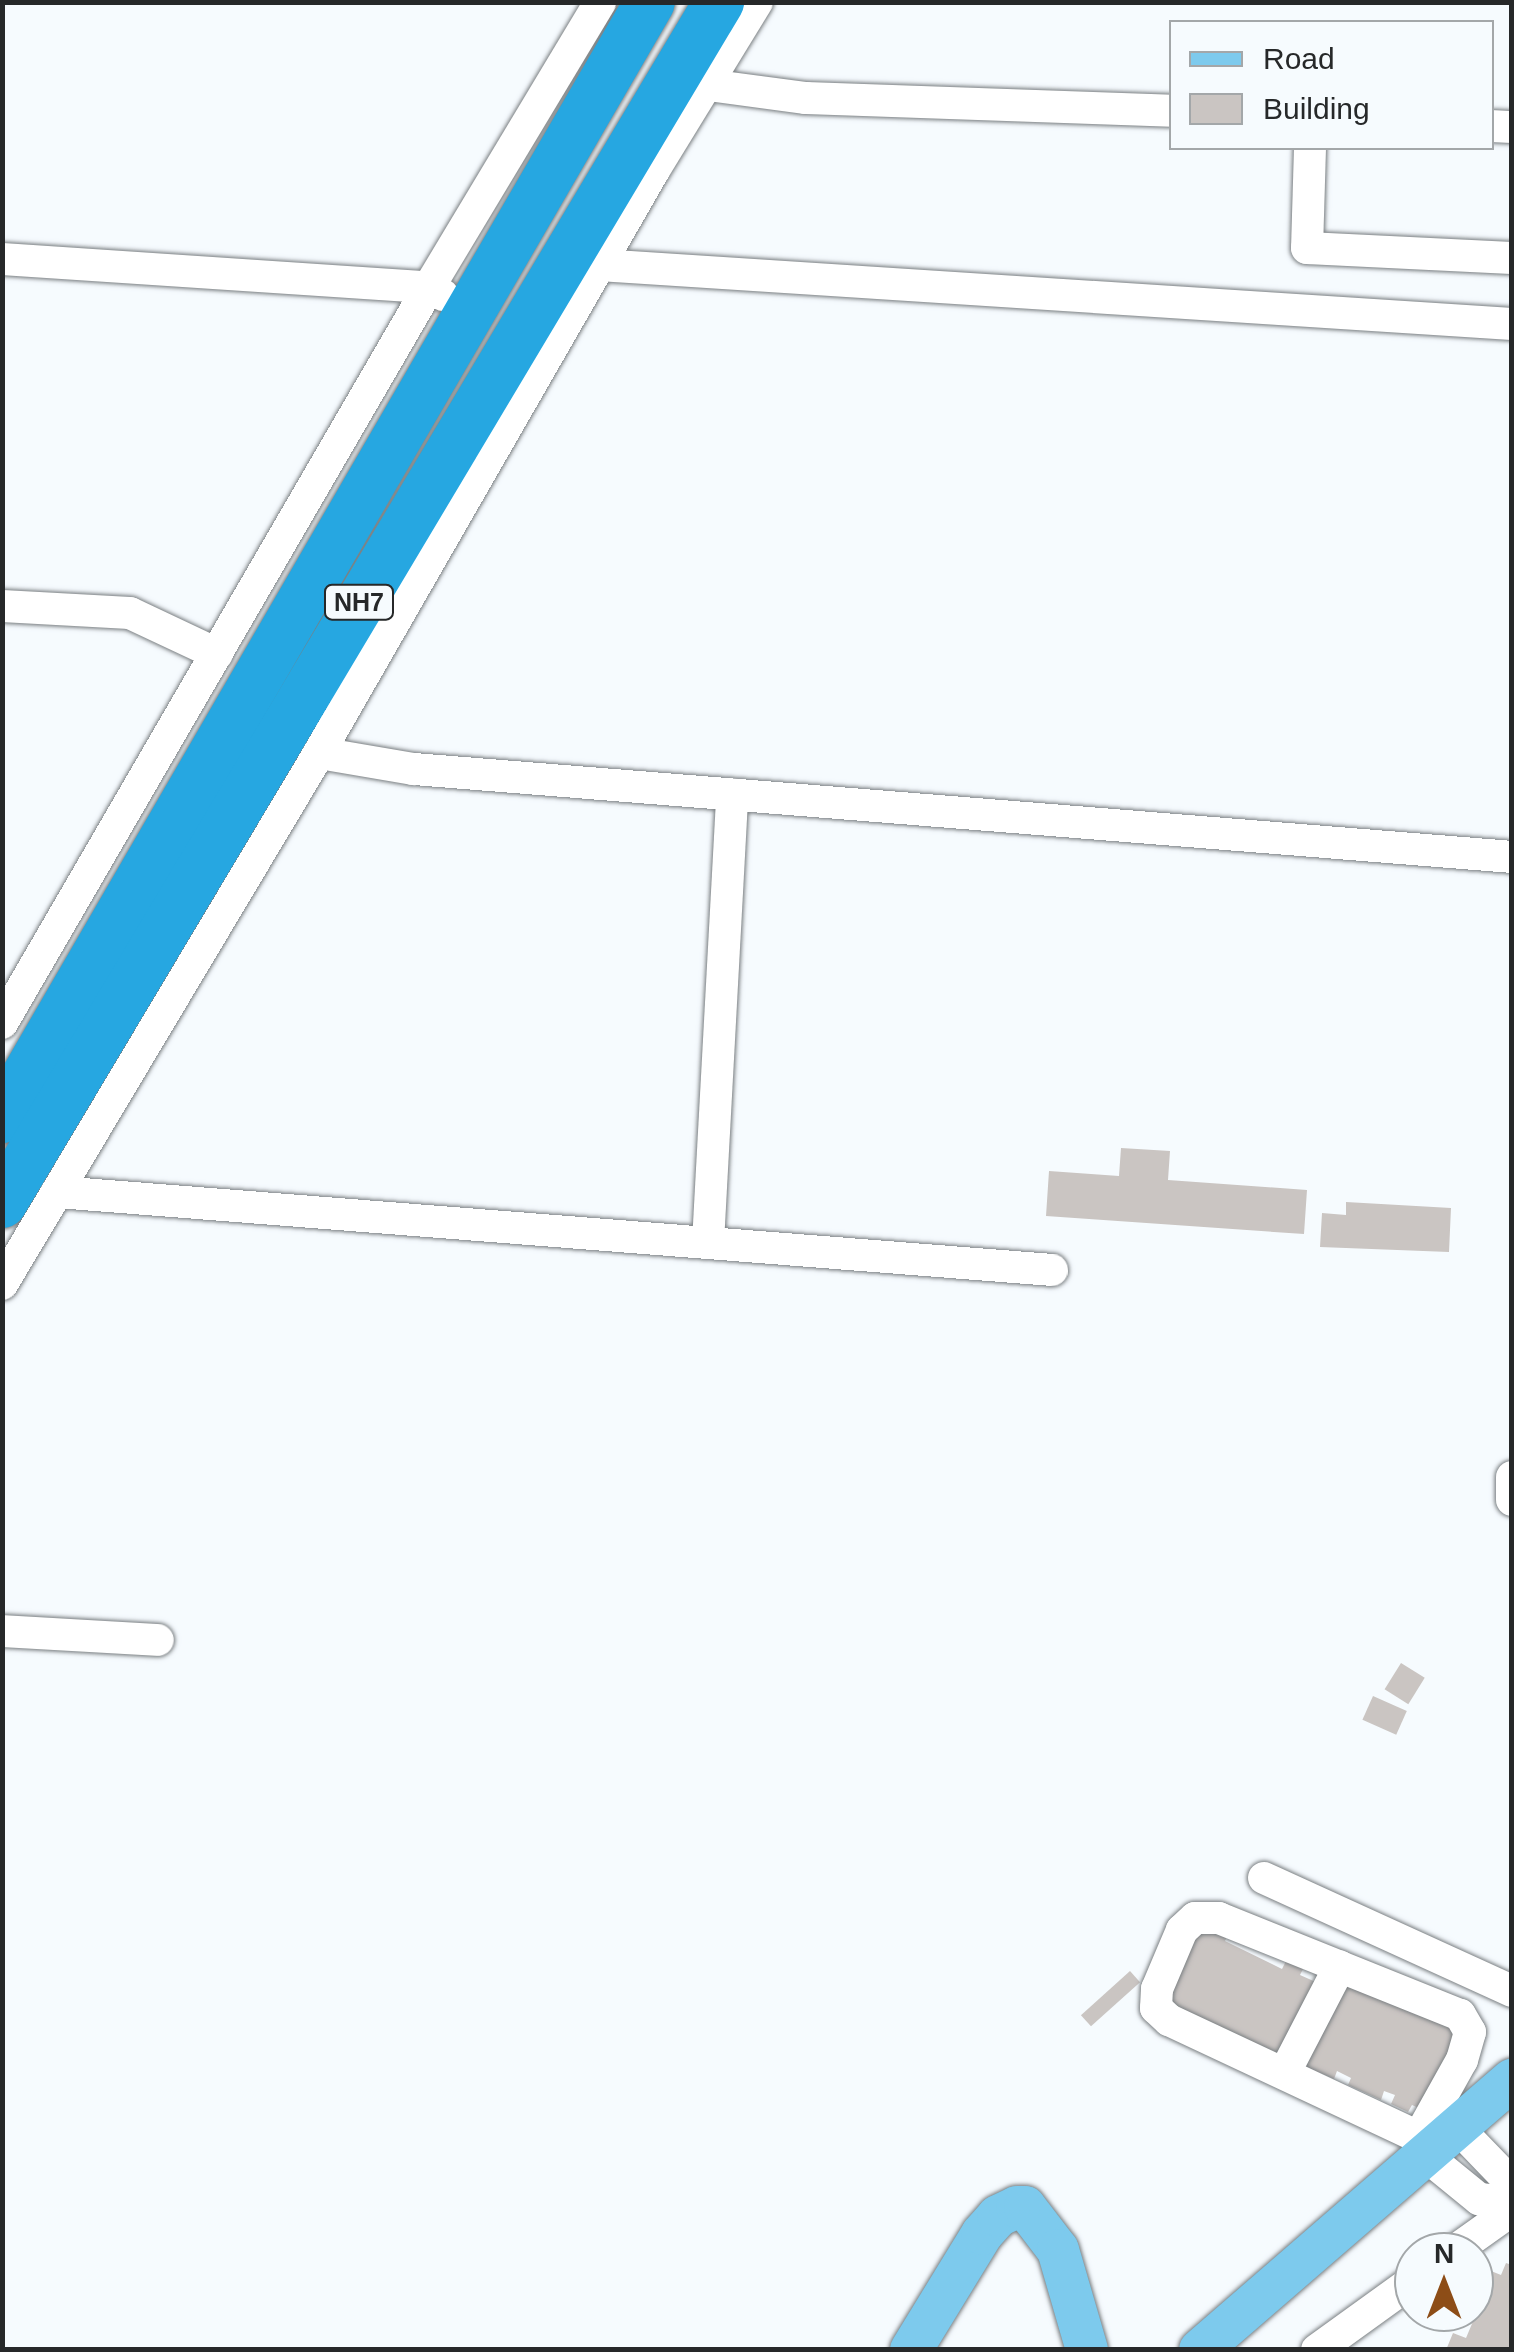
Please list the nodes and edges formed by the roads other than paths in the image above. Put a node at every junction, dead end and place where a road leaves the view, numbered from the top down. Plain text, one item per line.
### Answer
1 (600, 2) edge
2 (650, 2) edge
3 (718, 2) edge
4 (758, 2) edge
5 (708, 85) junction
6 (1169, 112) edge
7 (1310, 150) edge
8 (1512, 258) edge
9 (2, 259) edge
10 (599, 265) junction
11 (429, 287) junction
12 (473, 311) junction
13 (1512, 324) edge
14 (2, 606) edge
15 (217, 654) junction
16 (318, 753) junction
17 (732, 794) junction
18 (1512, 857) edge
19 (3, 1021) edge
20 (2, 1118) edge
21 (57, 1192) junction
22 (2, 1203) edge
23 (708, 1243) junction
24 (1052, 1270) dead end
25 (2, 1284) edge
26 (1512, 1476) edge
27 (1512, 1500) edge
28 (2, 1631) edge
29 (158, 1640) dead end
30 (1264, 1878) dead end
31 (1340, 1966) junction
32 (1512, 1991) edge
33 (1285, 2072) junction
34 (1512, 2080) edge
35 (1434, 2141) junction
36 (1512, 2184) edge
37 (1512, 2202) edge
38 (1512, 2210) edge
39 (1481, 2232) edge
40 (1394, 2294) edge
41 (911, 2350) edge
42 (1087, 2350) edge
43 (1200, 2350) edge
44 (1317, 2350) edge

1 - 11 street
2 - 12 highway, NH7
3 - 22 highway, NH7
4 - 5 street
5 - 6 street
5 - 10 street
7 - 8 street
9 - 11 street
10 - 13 street
10 - 16 street
11 - 12 street
11 - 15 street
12 - 20 highway, NH7
14 - 15 street
15 - 19 street
16 - 17 street
16 - 21 street
17 - 18 street
17 - 23 street
21 - 23 street
21 - 25 street
23 - 24 street
26 - 27 street
28 - 29 street
30 - 32 street
31 - 33 street
31 - 33 street
31 - 35 street
33 - 35 street
34 - 35 main road
35 - 36 street
35 - 37 street
35 - 43 main road
38 - 39 street
40 - 44 street
41 - 42 main road

